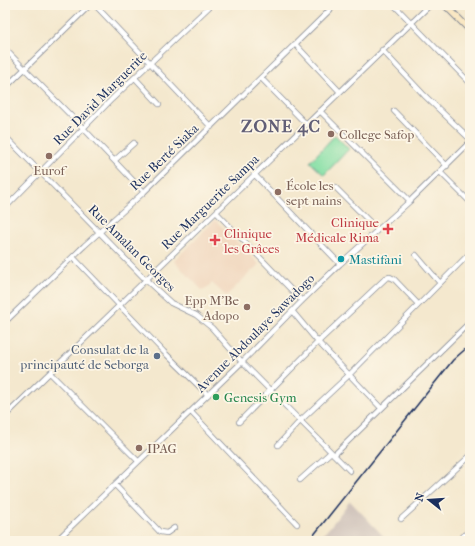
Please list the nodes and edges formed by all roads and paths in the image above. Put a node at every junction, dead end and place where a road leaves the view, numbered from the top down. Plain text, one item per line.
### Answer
1 (90, 5) edge
2 (95, 5) edge
3 (211, 5) edge
4 (335, 5) edge
5 (394, 5) edge
6 (430, 5) edge
7 (445, 5) edge
8 (412, 23) junction
9 (470, 30) edge
10 (295, 44) junction
11 (5, 49) edge
12 (382, 50) junction
13 (151, 64) junction
14 (24, 69) junction
15 (135, 78) junction
16 (261, 78) junction
17 (470, 83) edge
18 (5, 88) edge
19 (340, 92) junction
20 (159, 104) dead end
21 (320, 111) junction
22 (394, 111) dead end
23 (306, 124) junction
24 (211, 127) junction
25 (84, 129) junction
26 (5, 136) edge
27 (470, 140) edge
28 (134, 143) dead end
29 (115, 160) junction
30 (447, 166) junction
31 (41, 172) junction
32 (440, 172) junction
33 (254, 174) junction
34 (335, 187) dead end
35 (144, 192) junction
36 (410, 201) junction
37 (470, 202) edge
38 (5, 208) edge
39 (216, 212) junction
40 (378, 230) junction
41 (100, 232) junction
42 (470, 253) edge
43 (416, 255) dead end
44 (73, 257) junction
45 (340, 264) junction
46 (146, 280) junction
47 (440, 283) junction
48 (302, 301) junction
49 (418, 304) junction
50 (119, 306) junction
51 (292, 311) junction
52 (5, 322) edge
53 (470, 322) edge
54 (318, 342) junction
55 (242, 362) junction
56 (50, 373) junction
57 (349, 375) junction
58 (270, 391) junction
59 (208, 395) junction
60 (381, 408) junction
61 (191, 412) junction
62 (5, 416) edge
63 (300, 421) junction
64 (240, 422) dead end
65 (278, 445) dead end
66 (332, 453) junction
67 (470, 456) edge
68 (138, 462) junction
69 (350, 471) dead end
70 (300, 480) dead end
71 (115, 485) junction
72 (401, 519) dead end
73 (297, 524) dead end
74 (174, 528) dead end
75 (470, 530) edge
76 (56, 541) edge
77 (458, 541) edge

1 - 14 street
2 - 13 street
3 - 13 street, Rue David Marguerite
4 - 10 street, Rue Berté Siaka
5 - 8 street
6 - 8 street, Rue Marguerite Sampa
7 - 9 street
8 - 12 street, Rue Marguerite Sampa
8 - 17 street
10 - 16 street, Rue Berté Siaka
10 - 19 street
11 - 14 street
12 - 19 street, Rue Marguerite Sampa
12 - 27 street
13 - 15 street, Rue David Marguerite
13 - 24 street
14 - 18 street
14 - 25 street
15 - 20 street
15 - 25 street, Rue David Marguerite
16 - 23 street
16 - 24 street, Rue Berté Siaka
19 - 21 street, Rue Marguerite Sampa
21 - 23 street, Rue Marguerite Sampa
21 - 36 street
22 - 30 street
23 - 33 street, Rue Marguerite Sampa
24 - 35 street, Rue Berté Siaka
25 - 29 street
25 - 31 street, Rue David Marguerite
26 - 31 street, Rue Amalan Georges
27 - 30 street, Avenue Abdoulaye Sawadogo
28 - 29 street
29 - 35 street
30 - 32 street, Avenue Abdoulaye Sawadogo
31 - 38 street, Rue David Marguerite
31 - 41 street, Rue Amalan Georges
32 - 36 street, Avenue Abdoulaye Sawadogo
32 - 37 street
33 - 39 street, Rue Marguerite Sampa
33 - 45 street
34 - 40 street
35 - 41 street, Rue Berté Siaka
36 - 40 street, Avenue Abdoulaye Sawadogo
39 - 46 street, Rue Marguerite Sampa
39 - 48 street
40 - 45 street, Avenue Abdoulaye Sawadogo
41 - 44 street, Rue Berté Siaka
41 - 46 street, Rue Amalan Georges
42 - 47 street
43 - 47 street
44 - 50 street
44 - 52 street, Rue Berté Siaka
45 - 48 street, Avenue Abdoulaye Sawadogo
46 - 50 street, Rue Marguerite Sampa
46 - 55 street, Rue Amalan Georges
47 - 49 street
48 - 51 street, Avenue Abdoulaye Sawadogo
49 - 54 street
49 - 57 street
50 - 56 street, Rue Marguerite Sampa
50 - 59 street
51 - 54 street
51 - 55 street, Avenue Abdoulaye Sawadogo
53 - 60 street
54 - 57 street
54 - 58 street
55 - 58 street, Rue Amalan Georges
55 - 59 street, Avenue Abdoulaye Sawadogo
56 - 62 street, Rue Marguerite Sampa
56 - 68 street
57 - 60 street
57 - 63 street
58 - 63 street, Rue Amalan Georges
58 - 64 street
59 - 61 street, Avenue Abdoulaye Sawadogo
60 - 66 street
61 - 68 street, Avenue Abdoulaye Sawadogo
61 - 73 street
63 - 65 street
63 - 66 street, Rue Amalan Georges
66 - 69 street, Rue Amalan Georges
66 - 70 street
67 - 72 street
68 - 71 street, Avenue Abdoulaye Sawadogo
71 - 74 street
71 - 76 street, Avenue Abdoulaye Sawadogo
75 - 77 street

